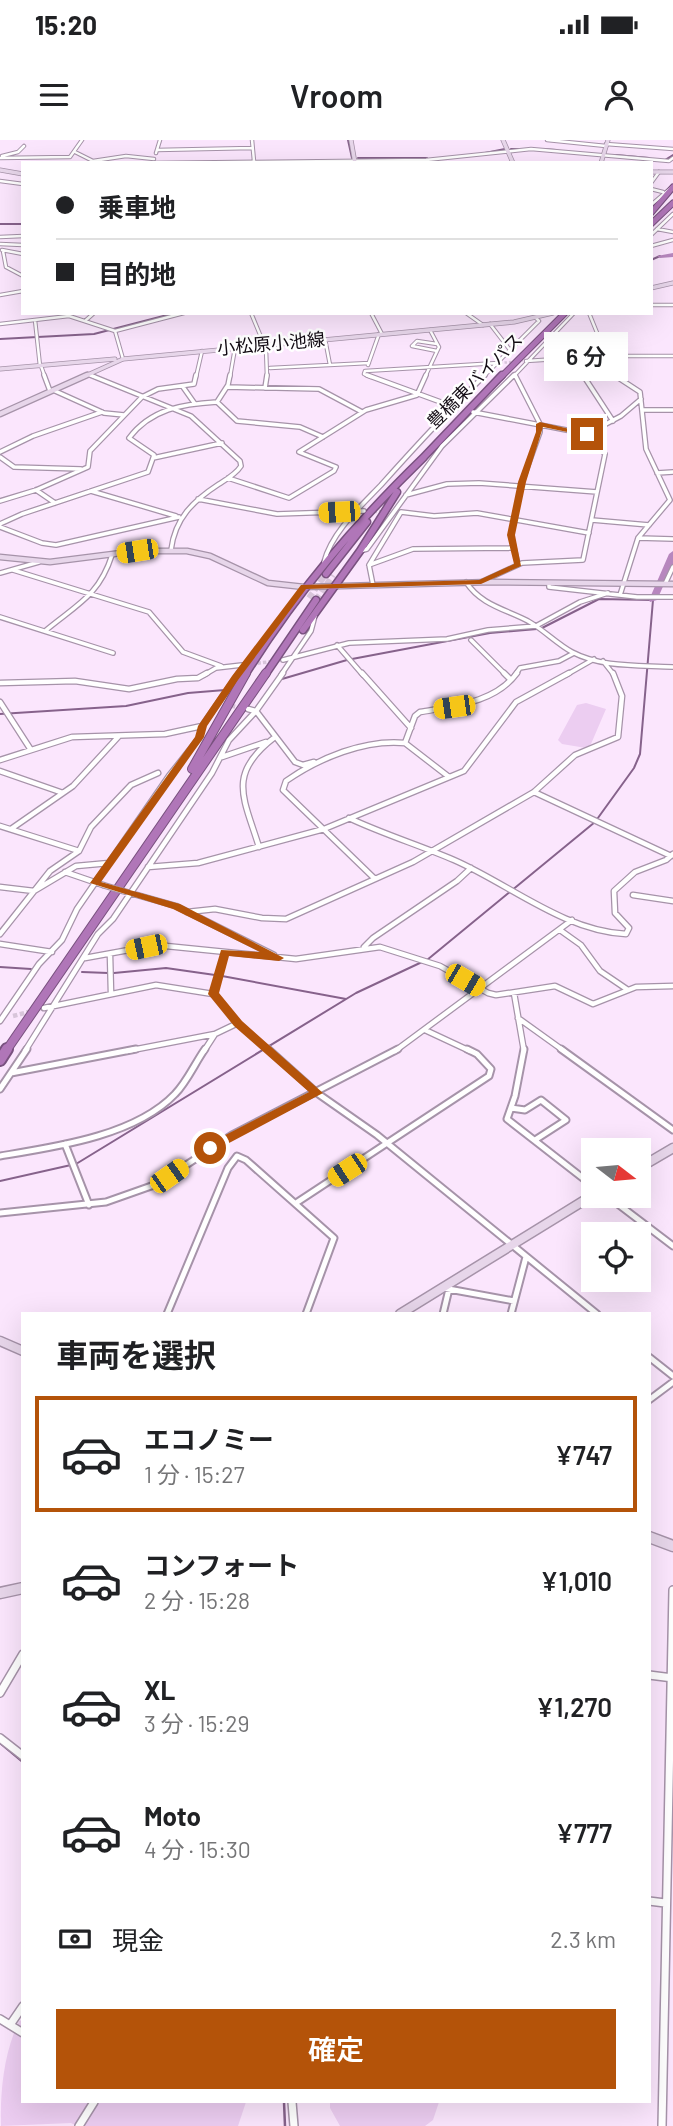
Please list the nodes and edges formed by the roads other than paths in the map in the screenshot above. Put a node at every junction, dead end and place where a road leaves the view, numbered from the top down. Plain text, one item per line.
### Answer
1 (82, 140) edge
2 (160, 140) edge
3 (252, 140) edge
4 (351, 140) edge
5 (503, 140) edge
6 (547, 140) edge
7 (607, 143) edge
8 (24, 146) dead end
9 (252, 148) junction
10 (673, 149) edge
11 (157, 150) junction
12 (509, 150) junction
13 (75, 152) junction
14 (467, 156) junction
15 (603, 156) junction
16 (0, 157) edge
17 (673, 158) edge
18 (154, 159) joint
19 (254, 161) edge
20 (321, 161) edge
21 (355, 161) edge
22 (426, 161) edge
23 (469, 161) edge
24 (512, 161) edge
25 (602, 161) edge
26 (0, 170) edge
27 (653, 172) edge
28 (659, 172) junction
29 (673, 172) edge
30 (21, 174) edge
31 (653, 180) edge
32 (0, 181) edge
33 (21, 184) edge
34 (673, 187) edge
35 (653, 190) edge
36 (663, 192) junction
37 (653, 203) edge
38 (673, 203) edge
39 (653, 211) edge
40 (673, 214) edge
41 (653, 222) edge
42 (657, 229) junction
43 (673, 232) edge
44 (653, 233) edge
45 (0, 236) edge
46 (21, 236) edge
47 (671, 241) edge
48 (21, 245) edge
49 (653, 246) edge
50 (1, 248) edge
51 (21, 253) edge
52 (2, 259) edge
53 (21, 275) edge
54 (673, 283) edge
55 (653, 288) edge
56 (21, 290) edge
57 (0, 295) edge
58 (653, 305) edge
59 (673, 305) edge
60 (92, 315) edge
61 (176, 315) edge
62 (252, 315) edge
63 (372, 315) edge
64 (469, 315) edge
65 (547, 315) edge
66 (563, 315) edge
67 (572, 315) edge
68 (590, 315) edge
69 (536, 318) junction
70 (35, 320) junction
71 (85, 321) junction
72 (0, 324) edge
73 (489, 324) junction
74 (483, 325) junction
75 (113, 330) junction
76 (430, 330) junction
77 (381, 334) junction
78 (553, 334) junction
79 (325, 340) junction
80 (437, 344) junction
81 (265, 345) junction
82 (236, 348) junction
83 (510, 350) junction
84 (202, 351) junction
85 (437, 351) junction
86 (605, 356) junction
87 (673, 356) edge
88 (571, 358) junction
89 (123, 359) junction
90 (525, 361) junction
91 (369, 363) junction
92 (498, 363) junction
93 (330, 365) junction
94 (40, 366) junction
95 (270, 368) junction
96 (430, 368) junction
97 (0, 369) edge
98 (365, 371) junction
99 (88, 374) junction
100 (515, 374) junction
101 (183, 387) junction
102 (228, 387) junction
103 (265, 388) junction
104 (51, 391) junction
105 (418, 394) junction
106 (142, 397) junction
107 (641, 400) junction
108 (216, 402) junction
109 (195, 404) junction
110 (168, 407) junction
111 (454, 407) junction
112 (642, 410) junction
113 (673, 410) edge
114 (102, 412) junction
115 (362, 412) junction
116 (475, 412) junction
117 (0, 414) edge
118 (124, 415) junction
119 (613, 421) junction
120 (540, 424) junction
121 (587, 434) junction
122 (323, 437) junction
123 (222, 443) junction
124 (0, 454) edge
125 (424, 457) junction
126 (153, 458) junction
127 (84, 469) junction
128 (657, 472) junction
129 (673, 472) edge
130 (410, 474) junction
131 (228, 478) junction
132 (521, 485) junction
133 (36, 490) junction
134 (91, 491) junction
135 (397, 492) junction
136 (597, 492) junction
137 (406, 495) junction
138 (198, 499) junction
139 (0, 501) edge
140 (55, 503) junction
141 (357, 511) junction
142 (364, 511) tunnel mouth
143 (179, 517) junction
144 (515, 520) junction
145 (592, 520) junction
146 (649, 525) junction
147 (0, 526) edge
148 (589, 533) junction
149 (638, 538) junction
150 (673, 539) edge
151 (514, 548) junction
152 (171, 550) junction
153 (360, 551) junction
154 (112, 555) junction
155 (0, 557) edge
156 (39, 562) junction
157 (324, 562) junction
158 (369, 565) junction
159 (518, 565) junction
160 (673, 567) edge
161 (13, 570) junction
162 (0, 573) edge
163 (467, 582) junction
164 (481, 582) junction
165 (549, 583) junction
166 (625, 584) junction
167 (661, 584) junction
168 (673, 584) edge
169 (373, 585) junction
170 (335, 586) junction
171 (304, 587) junction
172 (95, 593) junction
173 (608, 593) junction
174 (620, 595) junction
175 (673, 597) edge
176 (316, 612) junction
177 (0, 617) edge
178 (281, 621) junction
179 (538, 627) junction
180 (45, 631) junction
181 (471, 640) dead end
182 (337, 645) junction
183 (113, 653) dead end
184 (574, 653) junction
185 (293, 658) junction
186 (594, 659) junction
187 (283, 660) tunnel mouth
188 (603, 661) junction
189 (242, 665) tunnel mouth
190 (221, 666) junction
191 (673, 667) edge
192 (511, 680) junction
193 (0, 683) edge
194 (253, 691) junction
195 (0, 702) edge
196 (248, 709) tunnel mouth
197 (256, 711) junction
198 (202, 726) junction
199 (411, 727) junction
200 (120, 736) junction
201 (275, 737) junction
202 (221, 738) junction
203 (269, 741) junction
204 (405, 743) junction
205 (31, 750) junction
206 (221, 757) junction
207 (0, 760) edge
208 (324, 761) junction
209 (1, 772) edge
210 (158, 773) dead end
211 (449, 777) junction
212 (534, 792) junction
213 (63, 793) junction
214 (173, 808) junction
215 (349, 818) junction
216 (0, 826) edge
217 (11, 829) junction
218 (324, 829) junction
219 (259, 847) junction
220 (79, 851) junction
221 (432, 852) junction
222 (672, 855) edge
223 (109, 863) junction
224 (148, 867) junction
225 (471, 868) junction
226 (65, 872) junction
227 (375, 879) junction
228 (95, 883) junction
229 (0, 887) edge
230 (34, 891) junction
231 (516, 891) joint
232 (131, 894) junction
233 (633, 895) dead end
234 (673, 901) edge
235 (187, 912) junction
236 (572, 920) junction
237 (560, 930) junction
238 (0, 934) edge
239 (0, 944) edge
240 (364, 947) junction
241 (52, 952) junction
242 (225, 952) junction
243 (110, 955) junction
244 (85, 958) junction
245 (279, 958) junction
246 (673, 986) edge
247 (480, 989) junction
248 (628, 990) junction
249 (111, 993) junction
250 (514, 993) junction
251 (213, 994) junction
252 (56, 1005) junction
253 (44, 1008) tunnel mouth
254 (13, 1016) tunnel mouth
255 (518, 1018) junction
256 (0, 1020) edge
257 (238, 1023) junction
258 (425, 1030) junction
259 (215, 1034) junction
260 (266, 1048) joint
261 (0, 1060) edge
262 (11, 1073) junction
263 (0, 1088) edge
264 (317, 1093) junction
265 (511, 1108) junction
266 (673, 1130) edge
267 (536, 1140) junction
268 (65, 1144) junction
269 (388, 1144) junction
270 (673, 1148) edge
271 (0, 1156) edge
272 (651, 1161) edge
273 (581, 1176) edge
274 (581, 1202) edge
275 (296, 1203) junction
276 (89, 1205) junction
277 (624, 1208) edge
278 (0, 1213) edge
279 (513, 1245) junction
280 (673, 1246) edge
281 (526, 1257) junction
282 (446, 1288) junction
283 (514, 1301) junction
284 (168, 1312) edge
285 (307, 1312) edge
286 (404, 1312) edge
287 (443, 1312) edge
288 (511, 1312) edge
289 (595, 1312) edge
290 (2, 1343) edge
291 (21, 1350) edge
292 (651, 1359) edge
293 (673, 1376) edge
294 (673, 1382) edge
295 (651, 1399) edge
296 (651, 1537) edge
297 (673, 1546) edge
298 (21, 1588) edge
299 (673, 1590) edge
300 (0, 1592) edge
301 (21, 1657) edge
302 (651, 1675) edge
303 (672, 1678) edge
304 (0, 1693) edge
305 (0, 1738) edge
306 (21, 1754) edge
307 (651, 1901) edge
308 (665, 1903) junction
309 (21, 2009) edge
310 (669, 2017) edge
311 (0, 2019) edge
312 (10, 2025) junction
313 (21, 2032) edge
314 (93, 2103) edge
315 (292, 2103) edge
316 (79, 2126) edge
317 (294, 2126) edge
318 (662, 2126) edge

1 - 13 street
2 - 11 street
3 - 9 street
4 - 21 street
5 - 12 street
6 - 7 street
7 - 10 street
7 - 15 street
8 - 16 street
9 - 11 street
9 - 19 street
11 - 18 street
12 - 14 street
12 - 15 street
12 - 24 street
13 - 16 street
13 - 18 street
14 - 22 street
14 - 23 street
15 - 17 street
15 - 25 street
20 - 21 street
21 - 22 street
26 - 30 street
27 - 28 street
28 - 29 street
28 - 31 street
32 - 33 street
34 - 36 street
34 - 39 highway
35 - 36 street
36 - 37 street
38 - 41 highway
40 - 42 street
42 - 43 street
42 - 44 street
43 - 47 street
45 - 46 street
47 - 49 street
48 - 50 street
50 - 51 street
50 - 52 street
52 - 53 street
54 - 55 street
56 - 57 street
58 - 59 street
60 - 71 street
61 - 75 street
62 - 81 street
63 - 77 street
64 - 74 street
65 - 69 street, 小松原小池線
66 - 125 highway, 豊橋東バイパス
67 - 78 street
68 - 86 street
69 - 73 street, 小松原小池線
69 - 83 street
70 - 71 street
70 - 72 street
70 - 94 street
71 - 75 street
73 - 74 street, 小松原小池線
73 - 83 street
74 - 76 street, 小松原小池線
75 - 89 street
76 - 77 street, 小松原小池線
76 - 80 street
77 - 79 street, 小松原小池線
77 - 91 street
78 - 88 street
78 - 90 street
79 - 81 street, 小松原小池線
79 - 93 street
80 - 85 street
80 - 85 street
81 - 82 street, 小松原小池線
81 - 95 street
82 - 84 street, 小松原小池線
82 - 102 street
83 - 92 street
84 - 89 street, 小松原小池線
84 - 101 street
85 - 96 street
86 - 87 street
86 - 88 street
86 - 107 street
88 - 90 street
88 - 119 street
89 - 94 street
89 - 99 street, 小松原小池線
90 - 100 street
91 - 93 street
91 - 98 street
92 - 96 street
92 - 111 street
93 - 95 street
94 - 97 street
94 - 104 street
95 - 103 street
96 - 98 street
96 - 105 street
98 - 105 street
99 - 104 street, 小松原小池線
99 - 106 street
100 - 116 street
100 - 120 street
101 - 106 street
101 - 109 street
102 - 103 street
102 - 108 street
103 - 115 street
104 - 114 street
104 - 117 street, 小松原小池線
105 - 111 street
105 - 115 street
106 - 110 street
106 - 118 street
107 - 112 street
107 - 119 street
108 - 109 street
108 - 122 street
109 - 110 street
110 - 123 street
110 - 126 street
111 - 141 street
112 - 113 street
112 - 128 street
114 - 118 street
114 - 124 street
115 - 122 street
116 - 120 street
116 - 137 street
118 - 127 street
119 - 121 street
120 - 121 street
120 - 132 street
121 - 136 street
122 - 131 street
123 - 126 street
123 - 131 street
124 - 127 street
125 - 130 highway, 豊橋東バイパス
125 - 157 highway
126 - 134 street
127 - 133 street
128 - 129 street
128 - 146 street
130 - 135 highway, 豊橋東バイパス
130 - 135 highway, 豊橋東バイパス
131 - 138 street
132 - 136 street
132 - 137 street
132 - 144 street
133 - 139 street
133 - 140 street
134 - 140 street
134 - 143 street
135 - 153 highway
136 - 145 street
137 - 153 street
138 - 141 street
138 - 143 street
140 - 147 street
141 - 142 street
141 - 157 street
143 - 147 street
143 - 152 street
144 - 148 street
144 - 151 street
144 - 158 street
145 - 146 street
145 - 148 street
146 - 149 street
148 - 159 street
149 - 150 street
149 - 166 street
151 - 158 street
151 - 159 street
152 - 154 street
152 - 171 street
153 - 170 highway
154 - 156 street
154 - 172 street
155 - 156 street
156 - 161 street
157 - 171 highway
158 - 169 street
159 - 164 street
160 - 167 street
161 - 162 street
161 - 172 street
163 - 164 street
163 - 169 street
163 - 179 street
164 - 165 street
165 - 166 street
165 - 173 street
166 - 167 street
166 - 174 street
167 - 168 street
169 - 170 street
170 - 171 street
170 - 176 highway
171 - 178 highway
172 - 180 street
172 - 190 street
173 - 174 street
173 - 179 street
174 - 175 street
176 - 185 street
176 - 194 highway
177 - 180 street
178 - 198 street
178 - 214 highway
179 - 182 street
179 - 184 street
180 - 183 street
181 - 192 street
182 - 185 street
182 - 199 street
184 - 186 street
184 - 192 street
185 - 187 street
185 - 197 street
186 - 188 street
186 - 211 street
188 - 191 street
188 - 212 street
189 - 190 street
190 - 193 street
192 - 199 street
194 - 202 highway
194 - 202 highway
195 - 205 street
196 - 197 street
197 - 201 street
197 - 206 street
198 - 200 street
198 - 223 street
199 - 204 street
200 - 205 street
200 - 213 street
201 - 203 street
201 - 208 street
202 - 214 highway
203 - 206 street
203 - 219 street
204 - 208 street
204 - 211 street
205 - 207 street
206 - 224 street
208 - 218 street
209 - 213 street
210 - 220 street
211 - 215 street
212 - 221 street
212 - 222 street
213 - 217 street
214 - 261 highway
215 - 218 street
215 - 221 street
216 - 217 street
217 - 220 street
218 - 219 street
218 - 227 street
219 - 224 street
220 - 230 street
221 - 225 street
221 - 227 street
222 - 236 street
223 - 226 street
223 - 228 street
224 - 232 street
225 - 231 street
225 - 240 street
226 - 228 street
226 - 230 street
227 - 235 street
228 - 232 street, bridge
228 - 241 street
229 - 230 street
230 - 238 street
231 - 236 street
232 - 235 street
232 - 244 street
233 - 234 street
235 - 245 street
236 - 237 street
237 - 247 street
237 - 248 street
239 - 241 street
240 - 245 street
240 - 247 street
241 - 256 street
242 - 243 street
242 - 245 street
242 - 251 street
243 - 244 street
243 - 249 street
244 - 252 street
246 - 248 street
247 - 250 street
247 - 258 street
248 - 250 street
249 - 251 street
249 - 252 street
250 - 255 street
251 - 257 street
252 - 253 street
252 - 262 street
254 - 256 street
255 - 265 street
255 - 266 street
257 - 259 street
257 - 260 street
258 - 264 street
258 - 269 street
259 - 262 street
259 - 268 street
260 - 264 street
262 - 263 street
264 - 269 street
264 - 276 street
265 - 267 street
265 - 267 street
267 - 273 street
268 - 271 street
268 - 276 street
269 - 275 street
269 - 279 street
270 - 272 street
274 - 279 street
275 - 284 street
275 - 285 street
276 - 278 street
277 - 280 street
279 - 281 street
279 - 282 street
281 - 283 street
281 - 289 street
282 - 283 street
282 - 286 street
282 - 287 street
283 - 288 street
290 - 291 street
292 - 293 street
294 - 295 street
296 - 297 street
298 - 300 street
299 - 303 street
301 - 304 street
302 - 303 street
303 - 308 street
305 - 306 street
307 - 308 street
308 - 310 street
309 - 312 street
310 - 318 street
311 - 312 street
312 - 313 street
314 - 316 street
315 - 317 street

